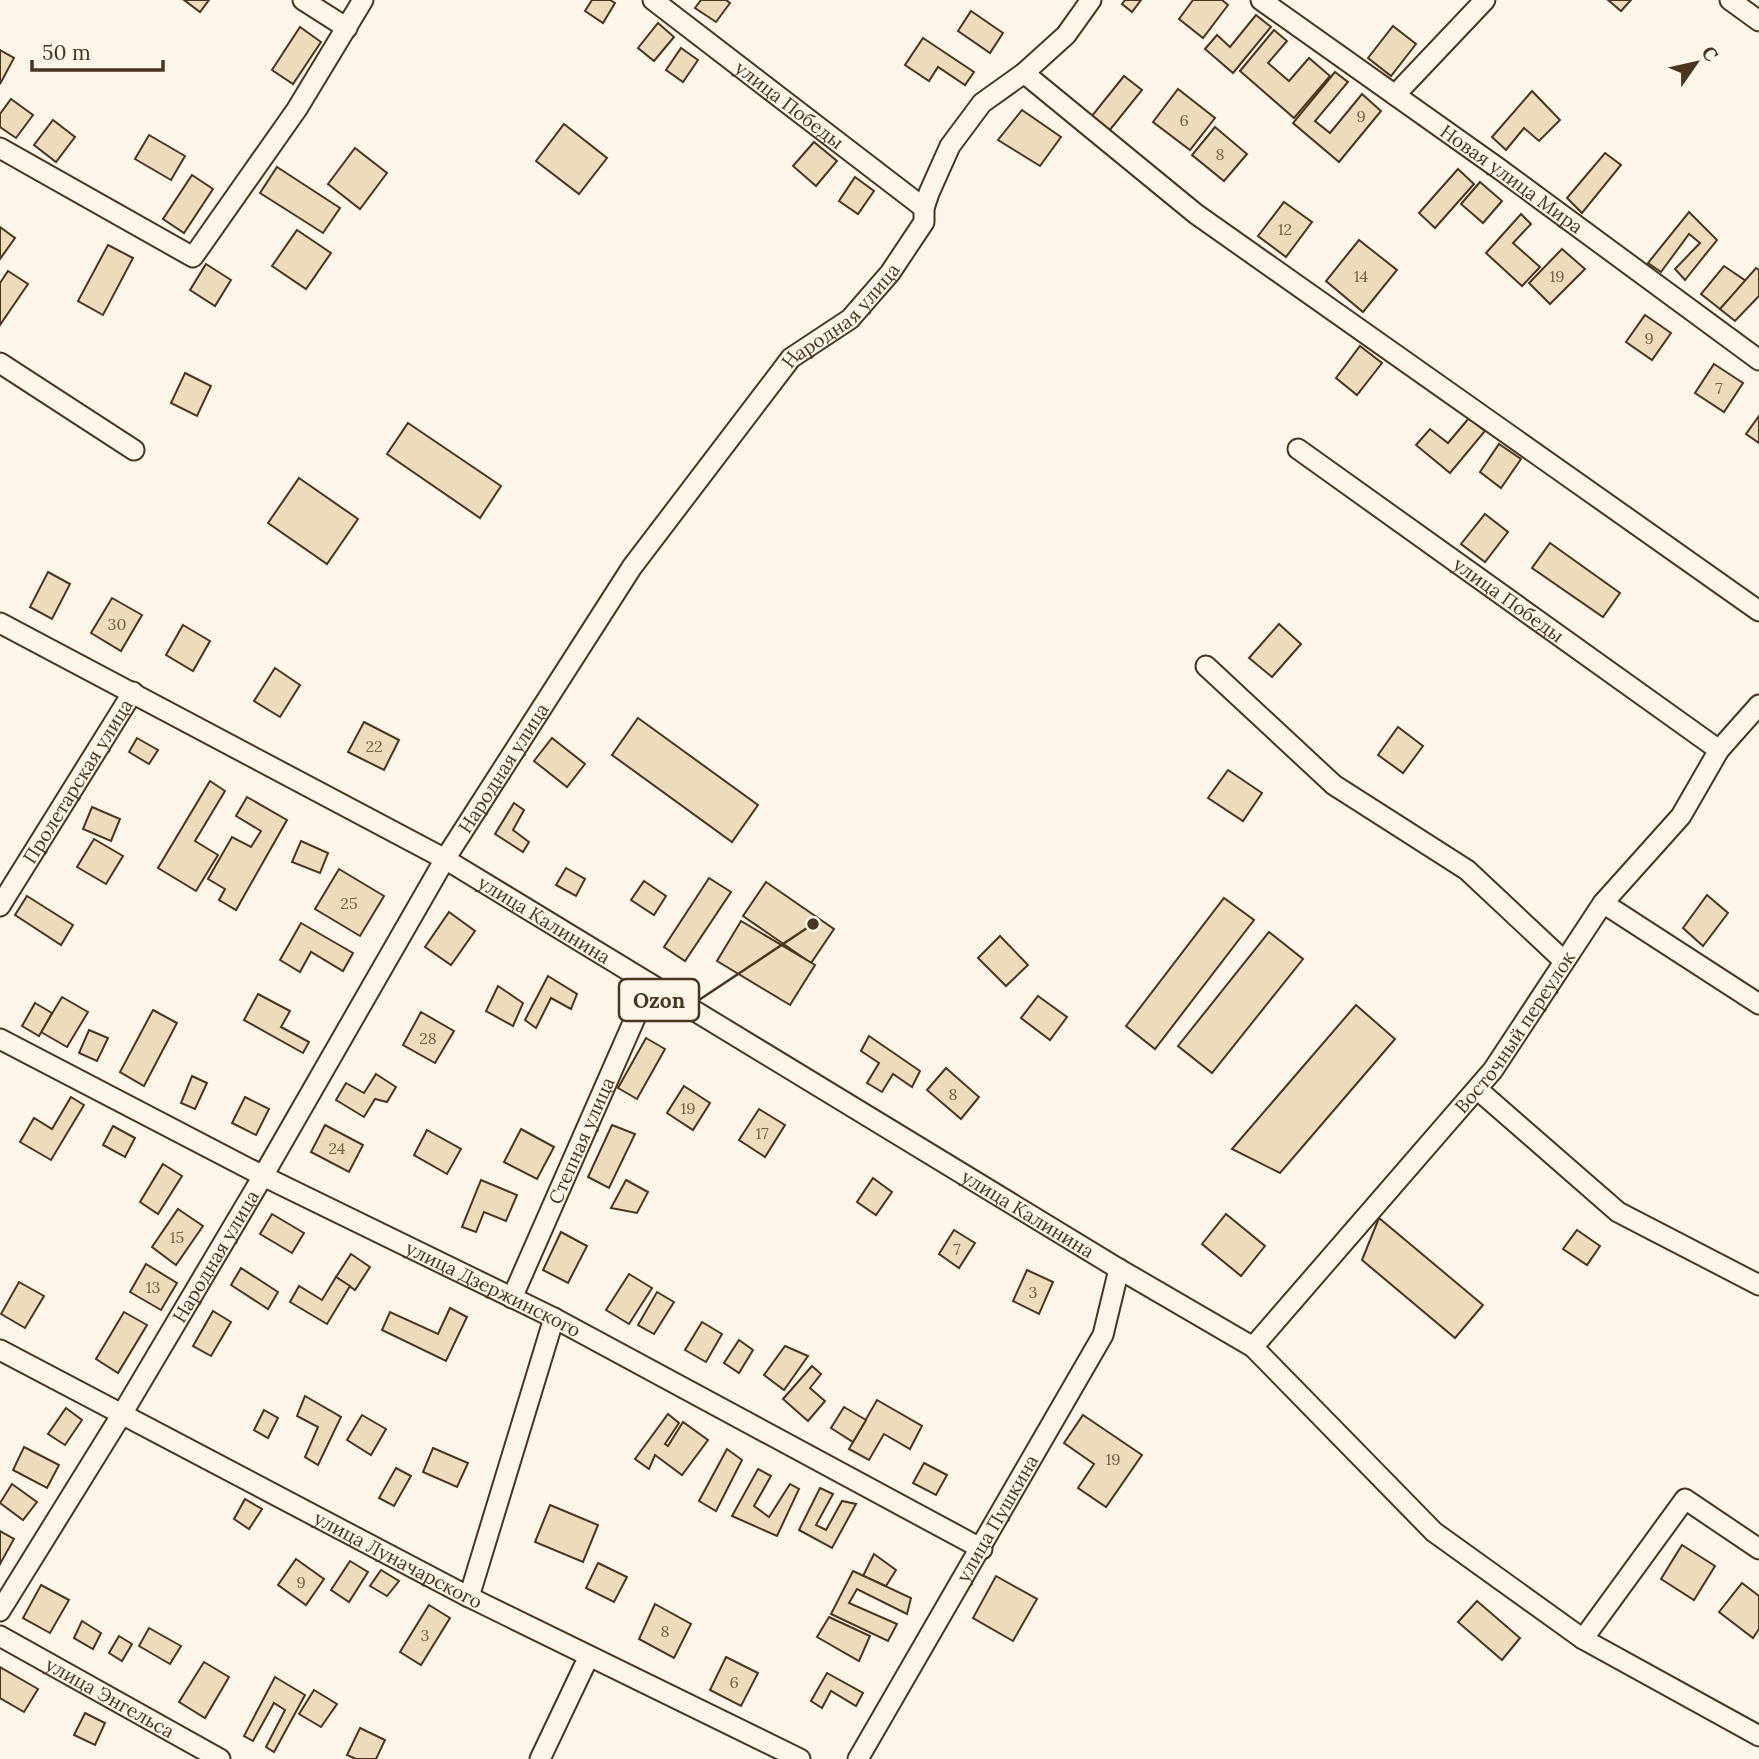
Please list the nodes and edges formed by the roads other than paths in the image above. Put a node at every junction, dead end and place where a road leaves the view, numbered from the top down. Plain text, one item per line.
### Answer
1 (303, 0) edge
2 (363, 0) edge
3 (653, 0) edge
4 (1091, 0) edge
5 (1261, 0) edge
6 (1485, 0) edge
7 (1730, 0) edge
8 (1759, 21) edge
9 (347, 28) junction
10 (1024, 73) junction
11 (1395, 95) junction
12 (0, 148) edge
13 (924, 208) junction
14 (1759, 360) edge
15 (0, 363) edge
16 (1298, 449) dead end
17 (134, 450) dead end
18 (1759, 611) edge
19 (0, 623) edge
20 (1206, 666) dead end
21 (133, 692) junction
22 (1759, 705) edge
23 (1719, 750) junction
24 (444, 859) junction
25 (1602, 903) junction
26 (0, 906) edge
27 (1564, 961) junction
28 (650, 984) junction
29 (1759, 1004) edge
30 (0, 1040) edge
31 (1477, 1088) junction
32 (263, 1176) junction
33 (1119, 1269) junction
34 (1759, 1285) edge
35 (512, 1298) junction
36 (554, 1318) junction
37 (1253, 1347) junction
38 (0, 1350) edge
39 (122, 1415) junction
40 (982, 1549) junction
41 (1759, 1549) edge
42 (469, 1597) junction
43 (0, 1611) edge
44 (0, 1636) edge
45 (1583, 1639) junction
46 (589, 1656) junction
47 (1759, 1737) edge
48 (220, 1759) edge
49 (540, 1759) edge
50 (800, 1759) edge
51 (859, 1759) edge

1 - 9 street
2 - 9 street
3 - 13 street, улица Победы
4 - 10 street, Народная улица
5 - 11 street, Новая улица Мира
6 - 11 street
7 - 8 street
9 - 12 street
10 - 13 street, Народная улица
10 - 18 street
11 - 14 street, Новая улица Мира
13 - 24 street, Народная улица
15 - 17 street
16 - 23 street, улица Победы
19 - 21 street, улица Калинина
20 - 27 street
21 - 24 street, улица Калинина
21 - 26 street, Пролетарская улица
22 - 23 street, Восточный переулок
23 - 25 street, Восточный переулок
24 - 28 street, улица Калинина
24 - 32 street, Народная улица
25 - 27 street, Восточный переулок
25 - 29 street
27 - 31 street, Восточный переулок
28 - 33 street, улица Калинина
28 - 35 street, Степная улица
30 - 32 street, улица Дзержинского
31 - 34 street
31 - 37 street, Восточный переулок
32 - 35 street, улица Дзержинского
32 - 39 street, Народная улица
33 - 37 street, улица Калинина
33 - 40 street, улица Пушкина
35 - 36 street, улица Дзержинского
36 - 40 street, улица Дзержинского
36 - 42 street
37 - 45 street, улица Калинина
38 - 39 street, улица Луначарского
39 - 42 street, улица Луначарского
39 - 43 street, Народная улица
40 - 51 street, улица Пушкина
41 - 45 street
42 - 46 street, улица Луначарского
44 - 48 street, улица Энгельса
45 - 47 street, улица Калинина
46 - 49 street
46 - 50 street, улица Луначарского

